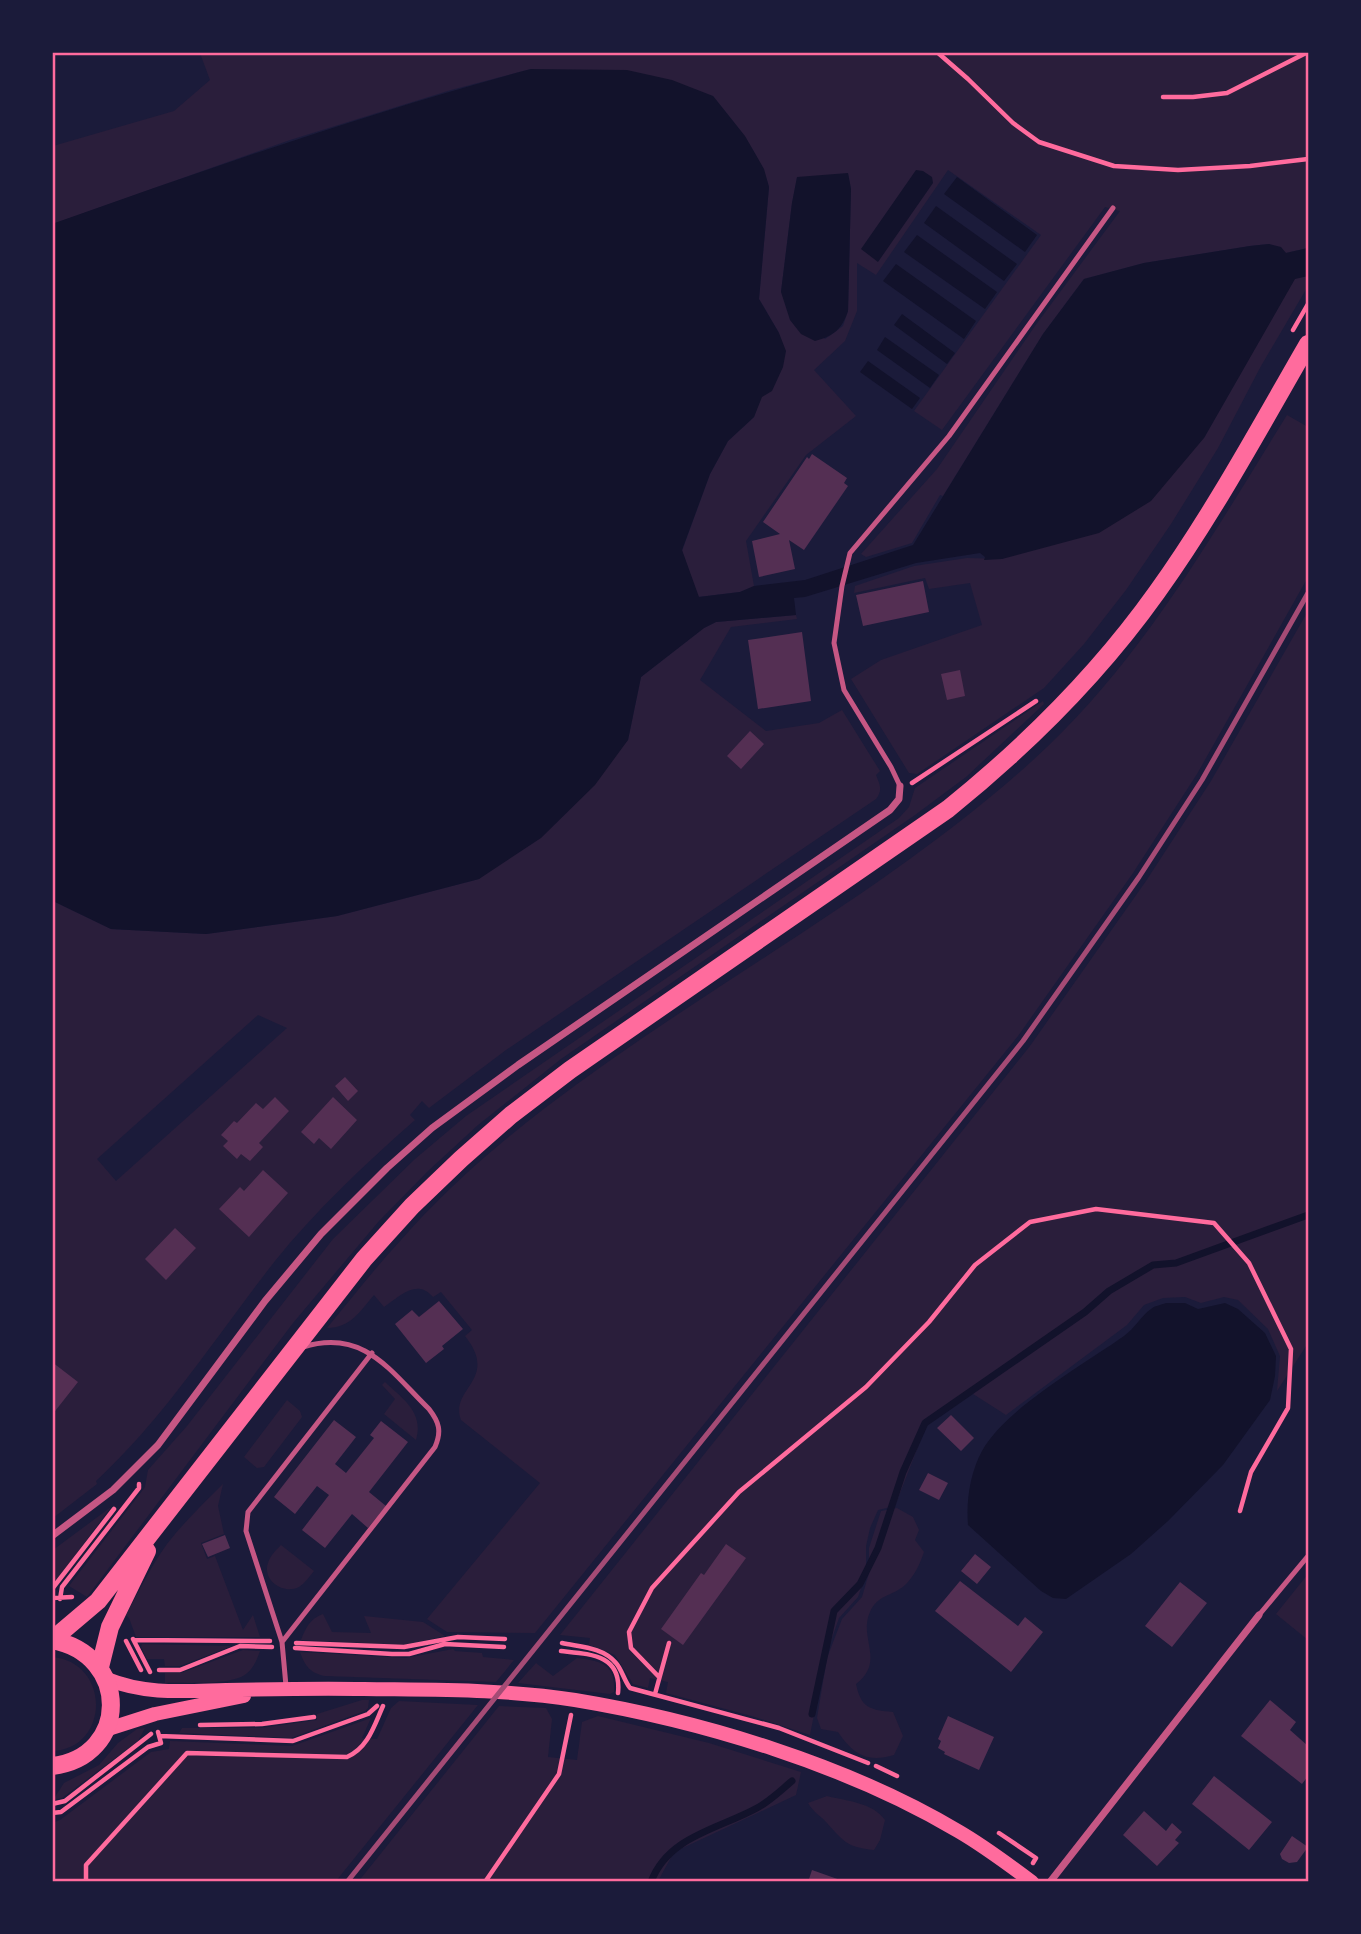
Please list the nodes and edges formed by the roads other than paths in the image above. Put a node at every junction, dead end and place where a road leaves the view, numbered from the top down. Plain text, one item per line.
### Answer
1 (1113, 208) dead end
2 (1308, 344) edge
3 (900, 786) joint
4 (291, 1350) junction
5 (373, 1353) junction
6 (165, 1515) junction
7 (52, 1536) edge
8 (1308, 1556) edge
9 (1259, 1615) joint
10 (52, 1640) edge
11 (283, 1645) junction
12 (103, 1673) junction
13 (281, 1689) junction
14 (105, 1730) junction
15 (58, 1765) edge
16 (52, 1782) edge
17 (1032, 1881) edge
18 (1050, 1881) edge

1 - 3 lane
2 - 4 main road
3 - 7 street
4 - 5 lane
4 - 6 main road
5 - 11 lane
5 - 11 lane
6 - 10 main road
6 - 12 main road
8 - 9 lane
9 - 18 street
10 - 12 main road
11 - 13 lane
12 - 13 main road
12 - 14 main road
13 - 14 main road
13 - 17 main road
14 - 15 main road
15 - 16 main road

